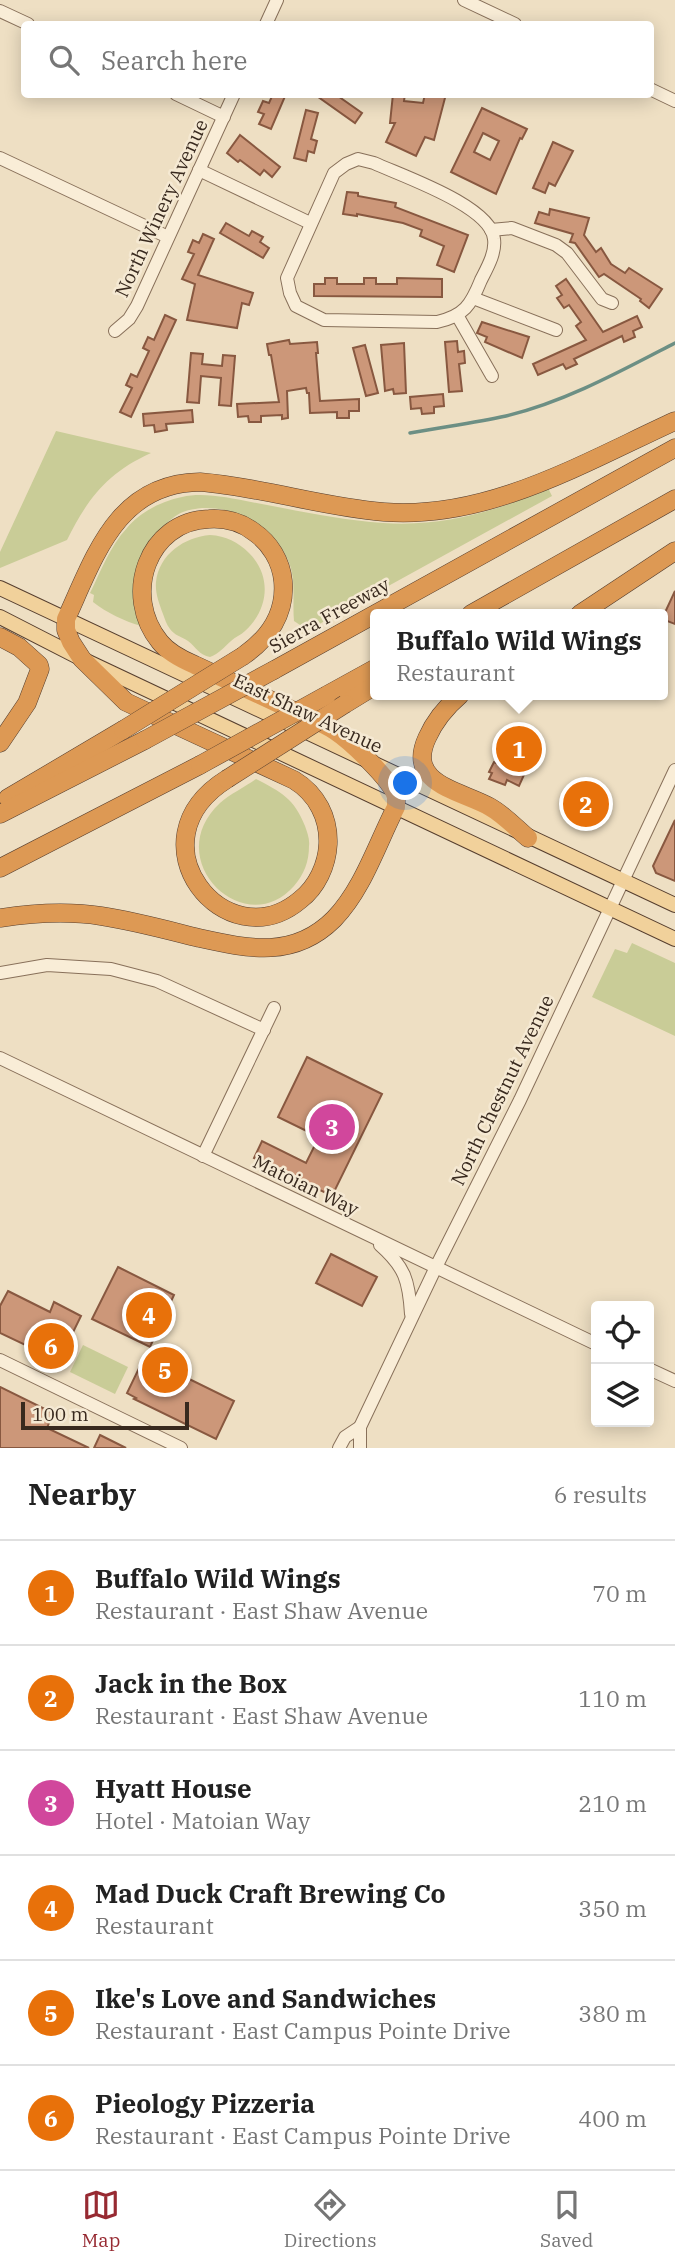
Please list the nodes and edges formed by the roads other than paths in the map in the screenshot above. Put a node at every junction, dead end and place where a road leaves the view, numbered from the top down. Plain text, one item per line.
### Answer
1 (277, 0) edge
2 (464, 0) edge
3 (0, 11) edge
4 (22, 21) edge
5 (267, 21) edge
6 (509, 21) edge
7 (654, 91) edge
8 (184, 98) edge
9 (232, 98) edge
10 (675, 100) edge
11 (224, 117) junction
12 (0, 158) edge
13 (199, 170) junction
14 (310, 223) junction
15 (491, 230) junction
16 (168, 237) junction
17 (472, 298) junction
18 (611, 303) dead end
19 (457, 315) junction
20 (556, 330) dead end
21 (115, 331) dead end
22 (492, 376) dead end
23 (675, 421) edge
24 (675, 448) edge
25 (675, 499) edge
26 (675, 551) edge
27 (0, 588) edge
28 (384, 609) edge
29 (480, 609) edge
30 (588, 609) edge
31 (0, 617) edge
32 (370, 617) edge
33 (66, 619) junction
34 (0, 637) edge
35 (82, 659) junction
36 (370, 671) edge
37 (370, 689) edge
38 (455, 700) edge
39 (0, 743) edge
40 (255, 761) edge
41 (255, 761) edge
42 (255, 761) edge
43 (255, 761) edge
44 (373, 765) junction
45 (675, 770) edge
46 (0, 803) edge
47 (396, 807) junction
48 (0, 814) edge
49 (528, 838) junction
50 (0, 868) edge
51 (623, 881) junction
52 (675, 905) edge
53 (610, 909) junction
54 (0, 918) edge
55 (675, 939) edge
56 (0, 973) edge
57 (274, 1008) dead end
58 (264, 1030) junction
59 (0, 1058) edge
60 (203, 1156) junction
61 (372, 1238) junction
62 (436, 1267) junction
63 (412, 1319) junction
64 (591, 1342) edge
65 (0, 1360) edge
66 (654, 1371) edge
67 (675, 1381) edge
68 (360, 1426) junction
69 (181, 1448) edge
70 (339, 1448) edge
71 (360, 1448) edge

1 - 5 street
2 - 6 street
3 - 4 street
7 - 10 street
8 - 11 street
9 - 11 street, North Winery Avenue
11 - 13 street, North Winery Avenue
12 - 16 street
13 - 14 street
13 - 16 street, North Winery Avenue
14 - 15 street
14 - 19 street
15 - 17 street
15 - 18 street
16 - 21 street, North Winery Avenue
17 - 19 street
17 - 20 street
19 - 22 street
23 - 33 highway
24 - 28 highway, Sierra Freeway, bridge
25 - 29 highway
26 - 30 highway
27 - 33 main road, East Shaw Avenue
31 - 35 main road
32 - 48 highway, Sierra Freeway, bridge
33 - 35 highway
33 - 44 main road, East Shaw Avenue
34 - 39 highway
35 - 43 highway, bridge
35 - 47 main road
36 - 50 highway, bridge
37 - 40 highway, bridge
38 - 49 highway
41 - 42 highway, bridge
44 - 46 highway, bridge
44 - 47 highway
44 - 49 main road, East Shaw Avenue
45 - 51 street, North Chestnut Avenue
47 - 53 main road
47 - 54 highway
49 - 51 main road, East Shaw Avenue
51 - 52 main road, East Shaw Avenue
51 - 53 street, North Chestnut Avenue
53 - 55 main road
53 - 62 street, North Chestnut Avenue
56 - 58 street
57 - 58 street
58 - 60 street
59 - 60 street, Matoian Way
60 - 61 street, Matoian Way
61 - 62 street, Matoian Way
61 - 63 street
62 - 63 street, North Chestnut Avenue
62 - 64 street, Matoian Way
63 - 68 street, North Chestnut Avenue
65 - 69 street
66 - 67 street
68 - 70 street, North Chestnut Avenue
68 - 71 street, North Chestnut Avenue

